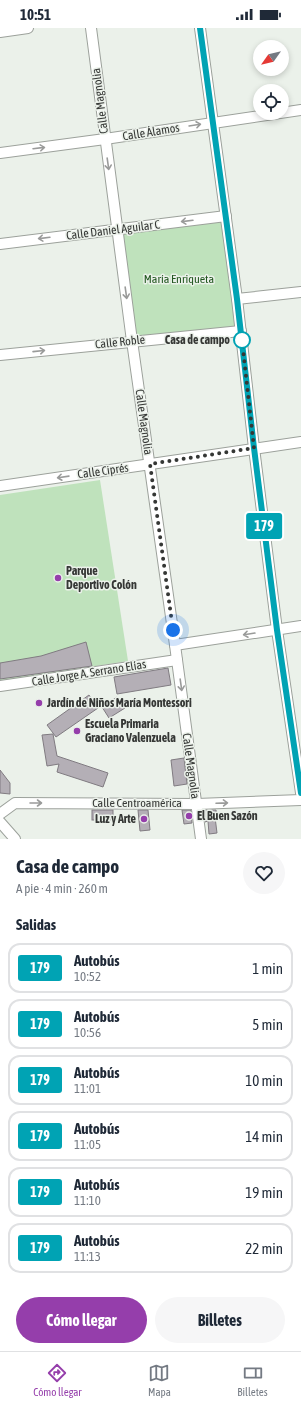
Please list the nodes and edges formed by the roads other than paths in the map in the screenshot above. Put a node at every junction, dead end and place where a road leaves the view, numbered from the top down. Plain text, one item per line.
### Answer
1 (28, 28) edge
2 (91, 28) edge
3 (200, 28) edge
4 (0, 32) edge
5 (301, 110) edge
6 (212, 123) junction
7 (105, 139) junction
8 (0, 153) edge
9 (226, 216) junction
10 (117, 229) junction
11 (0, 244) edge
12 (301, 292) edge
13 (237, 299) junction
14 (241, 331) junction
15 (132, 341) junction
16 (0, 355) edge
17 (301, 442) edge
18 (254, 448) junction
19 (150, 464) junction
20 (0, 486) edge
21 (301, 626) edge
22 (277, 630) junction
23 (175, 645) junction
24 (177, 660) junction
25 (0, 686) edge
26 (301, 793) edge
27 (301, 800) edge
28 (196, 804) junction
29 (0, 814) edge
30 (0, 822) edge
31 (15, 839) edge
32 (201, 839) edge

1 - 4 street
2 - 7 street, Calle Magnolia
3 - 6 street
5 - 6 street, Calle Álamos
7 -> 6 street, Calle Álamos
6 - 9 street
8 -> 7 street, Calle Álamos
7 -> 10 street, Calle Magnolia
9 -> 10 street, Calle Daniel Aguilar C
9 - 13 street
10 -> 11 street, Calle Daniel Aguilar C
10 -> 15 street, Calle Magnolia
12 - 13 street
13 - 14 street
14 - 15 street, Calle Roble
14 - 18 street
16 -> 15 street, Calle Roble
15 - 19 street, Calle Magnolia
17 - 18 street, Calle Ciprés
18 - 19 street, Calle Ciprés
18 - 22 street
19 -> 20 street, Calle Ciprés
19 - 23 street, Calle Magnolia
21 - 22 street
22 -> 23 street
22 - 26 street
23 - 24 street, Calle Magnolia
24 - 25 street, Calle Jorge A. Serrano Elías
24 -> 28 street, Calle Magnolia
28 -> 27 street, Calle Centroamérica
29 -> 28 street, Calle Centroamérica
28 - 32 street, Calle Magnolia
30 - 31 street

